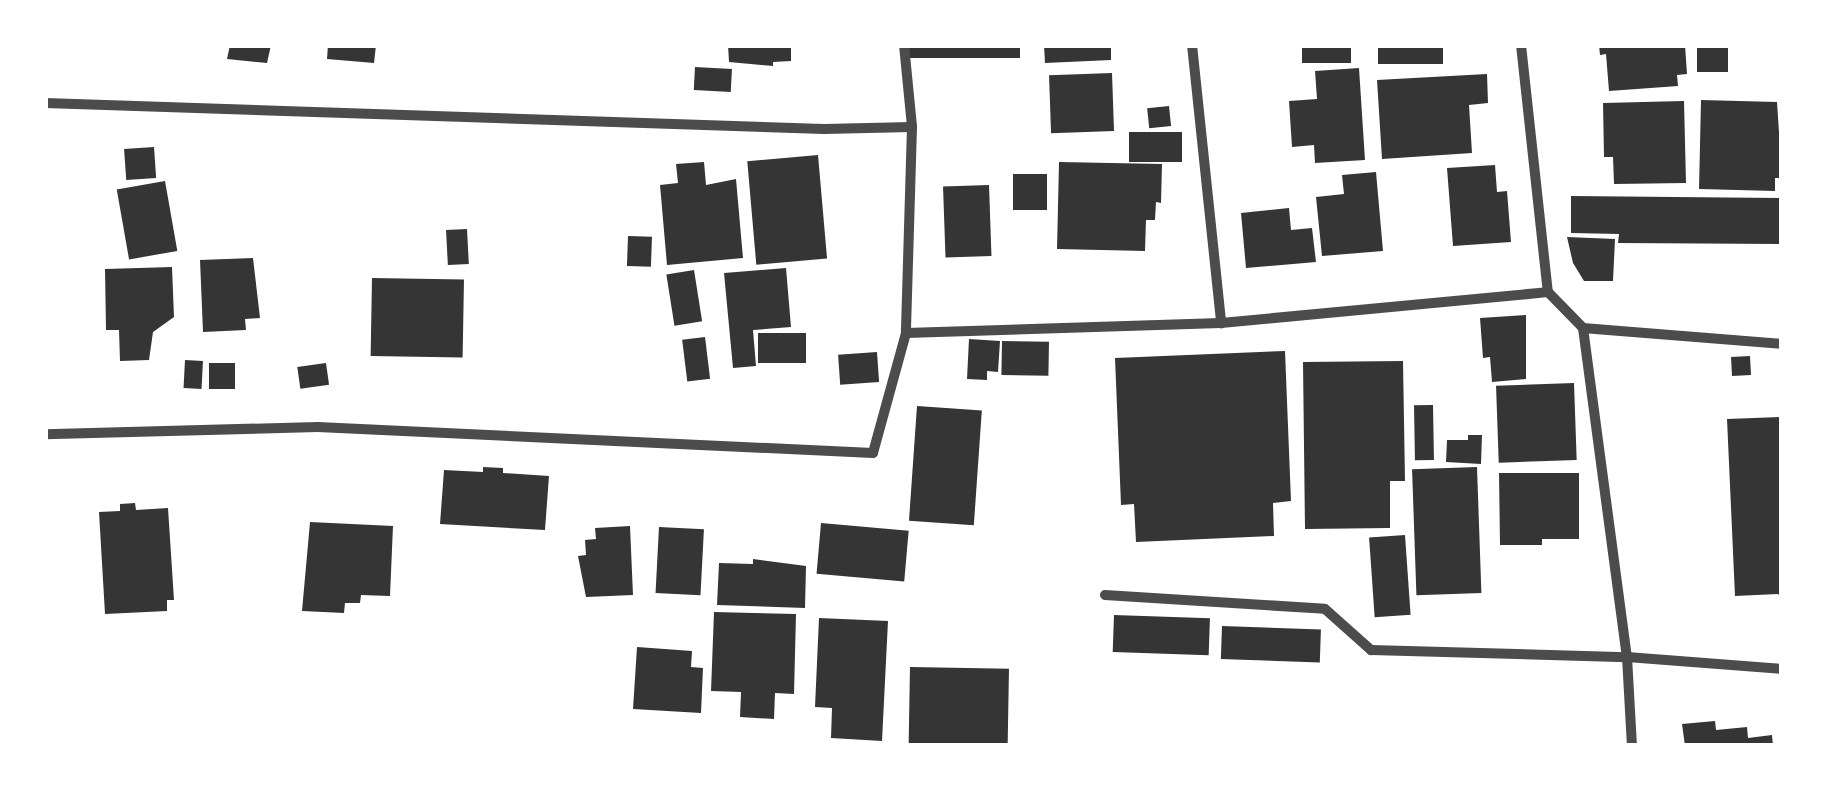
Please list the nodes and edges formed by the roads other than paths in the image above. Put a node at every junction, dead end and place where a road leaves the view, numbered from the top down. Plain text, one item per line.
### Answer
1 (904, 45) edge
2 (1192, 45) edge
3 (1522, 45) edge
4 (45, 103) edge
5 (912, 128) junction
6 (1548, 292) junction
7 (1221, 324) junction
8 (1583, 328) junction
9 (906, 333) junction
10 (1782, 344) edge
11 (45, 434) edge
12 (1105, 595) dead end
13 (1628, 657) junction
14 (1782, 669) edge
15 (1632, 746) edge

1 - 5 street
2 - 7 street
3 - 6 street
4 - 5 street
5 - 9 street
6 - 7 street
6 - 8 street
7 - 9 street
8 - 10 street
8 - 13 street
9 - 11 street
12 - 13 street
13 - 14 street
13 - 15 street

